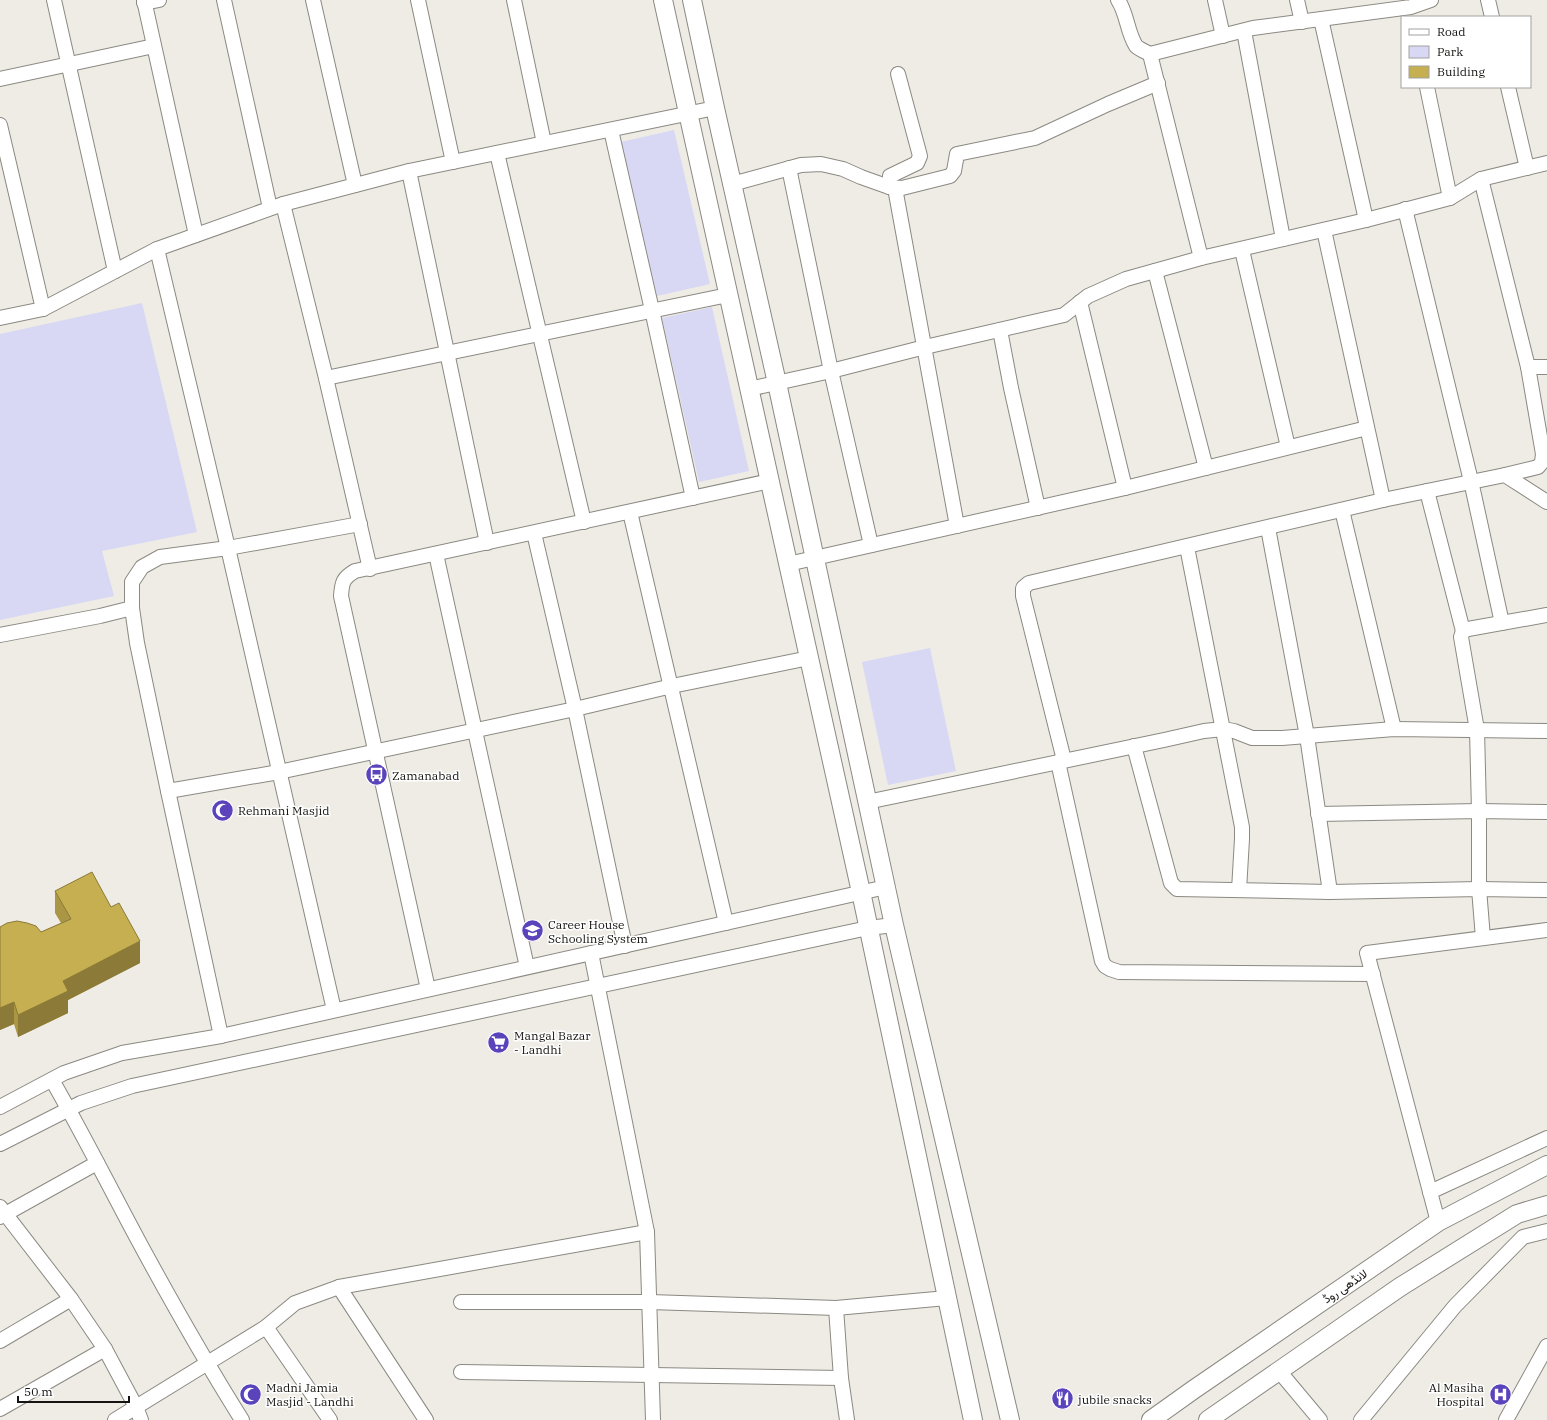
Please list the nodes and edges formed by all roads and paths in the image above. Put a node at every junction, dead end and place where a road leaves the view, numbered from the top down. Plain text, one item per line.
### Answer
1 (54, 0) edge
2 (159, 0) edge
3 (224, 0) edge
4 (313, 0) edge
5 (418, 0) edge
6 (514, 0) edge
7 (663, 0) edge
8 (692, 0) edge
9 (1118, 0) edge
10 (1215, 0) edge
11 (1298, 0) edge
12 (1431, 0) edge
13 (1488, 0) edge
14 (144, 2) edge
15 (1404, 8) edge
16 (1492, 16) edge
17 (1321, 19) junction
18 (1302, 22) junction
19 (1244, 31) junction
20 (1223, 36) junction
21 (154, 46) junction
22 (1150, 54) junction
23 (69, 64) junction
24 (898, 74) dead end
25 (0, 79) edge
26 (1158, 83) junction
27 (1427, 88) edge
28 (1508, 88) edge
29 (715, 108) junction
30 (688, 114) junction
31 (0, 125) edge
32 (611, 130) junction
33 (544, 143) junction
34 (497, 153) junction
35 (453, 162) junction
36 (1547, 163) edge
37 (789, 168) junction
38 (1527, 168) junction
39 (409, 171) junction
40 (1481, 179) junction
41 (732, 184) junction
42 (355, 185) junction
43 (892, 188) junction
44 (1450, 198) junction
45 (277, 206) junction
46 (1405, 209) junction
47 (1366, 220) junction
48 (1324, 230) junction
49 (196, 234) junction
50 (1284, 239) junction
51 (158, 248) junction
52 (1242, 250) junction
53 (1201, 258) junction
54 (115, 271) junction
55 (1155, 271) junction
56 (728, 294) junction
57 (1080, 302) junction
58 (43, 308) junction
59 (652, 310) junction
60 (0, 318) edge
61 (1000, 330) junction
62 (540, 334) junction
63 (924, 347) junction
64 (447, 353) junction
65 (1528, 367) junction
66 (1547, 367) edge
67 (831, 371) junction
68 (326, 378) junction
69 (777, 383) junction
70 (749, 389) junction
71 (1367, 428) junction
72 (1544, 443) edge
73 (1288, 447) junction
74 (1206, 468) junction
75 (1505, 475) junction
76 (770, 481) junction
77 (1471, 481) junction
78 (1125, 488) junction
79 (1427, 491) junction
80 (692, 498) junction
81 (1383, 500) junction
82 (1547, 502) edge
83 (1038, 508) junction
84 (1342, 510) junction
85 (630, 512) junction
86 (584, 522) junction
87 (360, 524) junction
88 (958, 526) junction
89 (1268, 528) junction
90 (534, 532) junction
91 (487, 543) junction
92 (871, 545) junction
93 (1187, 547) junction
94 (228, 548) junction
95 (436, 554) junction
96 (814, 558) junction
97 (788, 564) junction
98 (370, 569) junction
99 (132, 608) junction
100 (1547, 615) edge
101 (1502, 623) junction
102 (1463, 631) junction
103 (0, 636) edge
104 (809, 658) junction
105 (672, 686) junction
106 (575, 709) junction
107 (1223, 729) junction
108 (1394, 729) junction
109 (475, 730) junction
110 (1477, 730) junction
111 (1547, 731) edge
112 (1308, 736) junction
113 (1134, 746) junction
114 (375, 751) junction
115 (1061, 761) junction
116 (279, 772) junction
117 (168, 791) junction
118 (867, 802) junction
119 (1479, 811) junction
120 (1547, 812) edge
121 (1318, 814) junction
122 (886, 887) junction
123 (1479, 889) junction
124 (1239, 890) junction
125 (1547, 890) edge
126 (861, 892) junction
127 (1330, 892) junction
128 (726, 923) junction
129 (894, 925) junction
130 (868, 928) junction
131 (1547, 930) edge
132 (1483, 938) junction
133 (625, 946) junction
134 (591, 953) junction
135 (527, 967) junction
136 (1372, 974) junction
137 (598, 985) junction
138 (428, 989) junction
139 (334, 1010) junction
140 (221, 1036) junction
141 (52, 1080) junction
142 (0, 1107) edge
143 (69, 1109) junction
144 (1547, 1138) edge
145 (0, 1144) edge
146 (97, 1163) junction
147 (1547, 1165) edge
148 (1430, 1192) junction
149 (1547, 1205) edge
150 (1, 1213) edge
151 (1438, 1222) junction
152 (647, 1232) junction
153 (1547, 1232) edge
154 (339, 1287) junction
155 (947, 1298) junction
156 (71, 1299) junction
157 (461, 1302) dead end
158 (650, 1302) junction
159 (836, 1308) junction
160 (266, 1327) junction
161 (0, 1341) edge
162 (1547, 1346) edge
163 (104, 1349) junction
164 (1543, 1363) edge
165 (207, 1364) junction
166 (1278, 1371) junction
167 (461, 1372) dead end
168 (651, 1375) junction
169 (841, 1378) junction
170 (0, 1409) edge
171 (138, 1414) edge
172 (115, 1420) edge
173 (242, 1420) edge
174 (330, 1420) edge
175 (426, 1420) edge
176 (653, 1420) edge
177 (847, 1420) edge
178 (973, 1420) edge
179 (1010, 1420) edge
180 (1151, 1420) edge
181 (1208, 1420) edge
182 (1320, 1420) edge
183 (1361, 1420) edge
184 (1506, 1420) edge

1 - 23 street
2 - 14 street
3 - 45 street
4 - 42 street
5 - 35 street
6 - 33 street
7 - 30 main road
8 - 29 main road
9 - 22 street
10 - 20 street
11 - 18 street
12 - 15 street
13 - 16 street
14 - 21 street
15 - 17 street
17 - 18 street
17 - 47 street
18 - 19 street
19 - 20 street
19 - 50 street
20 - 22 street
21 - 23 street
21 - 49 street
22 - 26 street
23 - 25 street
23 - 54 street
24 - 43 street
26 - 43 street
26 - 53 street
27 - 44 street
28 - 38 street
29 - 30 street
29 - 41 main road
30 - 32 street
30 - 56 main road
31 - 58 street
32 - 33 street
32 - 59 street
33 - 34 street
34 - 35 street
34 - 62 street
35 - 39 street
36 - 38 street
37 - 41 street
37 - 43 street
37 - 67 street
38 - 40 street
39 - 42 street
39 - 64 street
40 - 44 street
40 - 65 street
41 - 69 main road
42 - 45 street
43 - 63 street
44 - 46 street
45 - 49 street
45 - 68 street
46 - 47 street
46 - 77 street
47 - 48 street
48 - 50 street
48 - 71 street
49 - 51 street
50 - 52 street
51 - 54 street
51 - 94 street
52 - 53 street
52 - 73 street
53 - 55 street
54 - 58 street
55 - 57 street
55 - 74 street
56 - 59 street
56 - 70 main road
57 - 61 street
57 - 78 street
58 - 60 street
59 - 62 street
59 - 80 street
61 - 63 street
61 - 83 street
62 - 64 street
62 - 86 street
63 - 67 street
63 - 88 street
64 - 68 street
64 - 91 street
65 - 66 street
65 - 72 street
67 - 69 street
67 - 92 street
68 - 87 street
69 - 70 street
69 - 96 main road
70 - 76 main road
71 - 73 street
71 - 81 street
72 - 75 street
73 - 74 street
74 - 78 street
75 - 77 street
75 - 82 street
76 - 80 street
76 - 97 main road
77 - 79 street
77 - 101 street
78 - 83 street
79 - 81 street
79 - 102 street
80 - 85 street
81 - 84 street
83 - 88 street
84 - 89 street
84 - 108 street
85 - 86 street
85 - 105 street
86 - 90 street
87 - 94 street
87 - 98 street
88 - 92 street
89 - 93 street
89 - 112 street
90 - 91 street
90 - 106 street
91 - 95 street
92 - 96 street
93 - 107 street
93 - 115 street
94 - 99 street
94 - 116 street
95 - 98 street
95 - 109 street
96 - 97 street
96 - 118 main road
97 - 104 main road
98 - 114 street
99 - 103 street
99 - 117 street
100 - 101 street
101 - 102 street
102 - 110 street
104 - 105 street
104 - 126 main road
105 - 106 street
105 - 128 street
106 - 109 street
106 - 133 street
107 - 112 street
107 - 113 street
107 - 124 street
108 - 110 street
108 - 112 street
109 - 114 street
109 - 135 street
110 - 111 street
110 - 119 street
112 - 121 street
113 - 115 street
113 - 124 street
114 - 116 street
114 - 138 street
115 - 118 street
115 - 136 street
116 - 117 street
116 - 139 street
117 - 140 street
118 - 122 main road
119 - 120 street
119 - 121 street
119 - 123 street
121 - 127 street
122 - 126 street
122 - 129 main road
123 - 125 street
123 - 127 street
123 - 132 street
124 - 127 street
126 - 128 street
126 - 130 main road
128 - 133 street
129 - 130 street
129 - 179 main road
130 - 137 street
130 - 155 main road
131 - 132 street
132 - 136 street
133 - 134 street
134 - 135 street
134 - 137 street
135 - 138 street
136 - 148 street
137 - 143 street
137 - 152 street
138 - 139 street
139 - 140 street
140 - 141 street
141 - 142 street
141 - 143 street
143 - 145 street
143 - 146 street
144 - 148 street
146 - 150 street
146 - 165 street
147 - 151 main road, لانڈھی روڈ
148 - 151 street
149 - 166 main road
150 - 156 street
151 - 180 main road, لانڈھی روڈ
152 - 154 street
152 - 158 street
153 - 183 street
154 - 160 street
154 - 175 street
155 - 159 street
155 - 178 main road
156 - 161 street
156 - 163 street
157 - 158 street
158 - 159 street
158 - 168 street
159 - 169 street
160 - 165 street
160 - 174 street
162 - 164 street
163 - 170 street
163 - 171 street
164 - 184 street
165 - 171 street
165 - 173 street
166 - 181 main road
166 - 182 street
167 - 168 street
168 - 169 street
168 - 176 street
169 - 177 street
171 - 172 street

